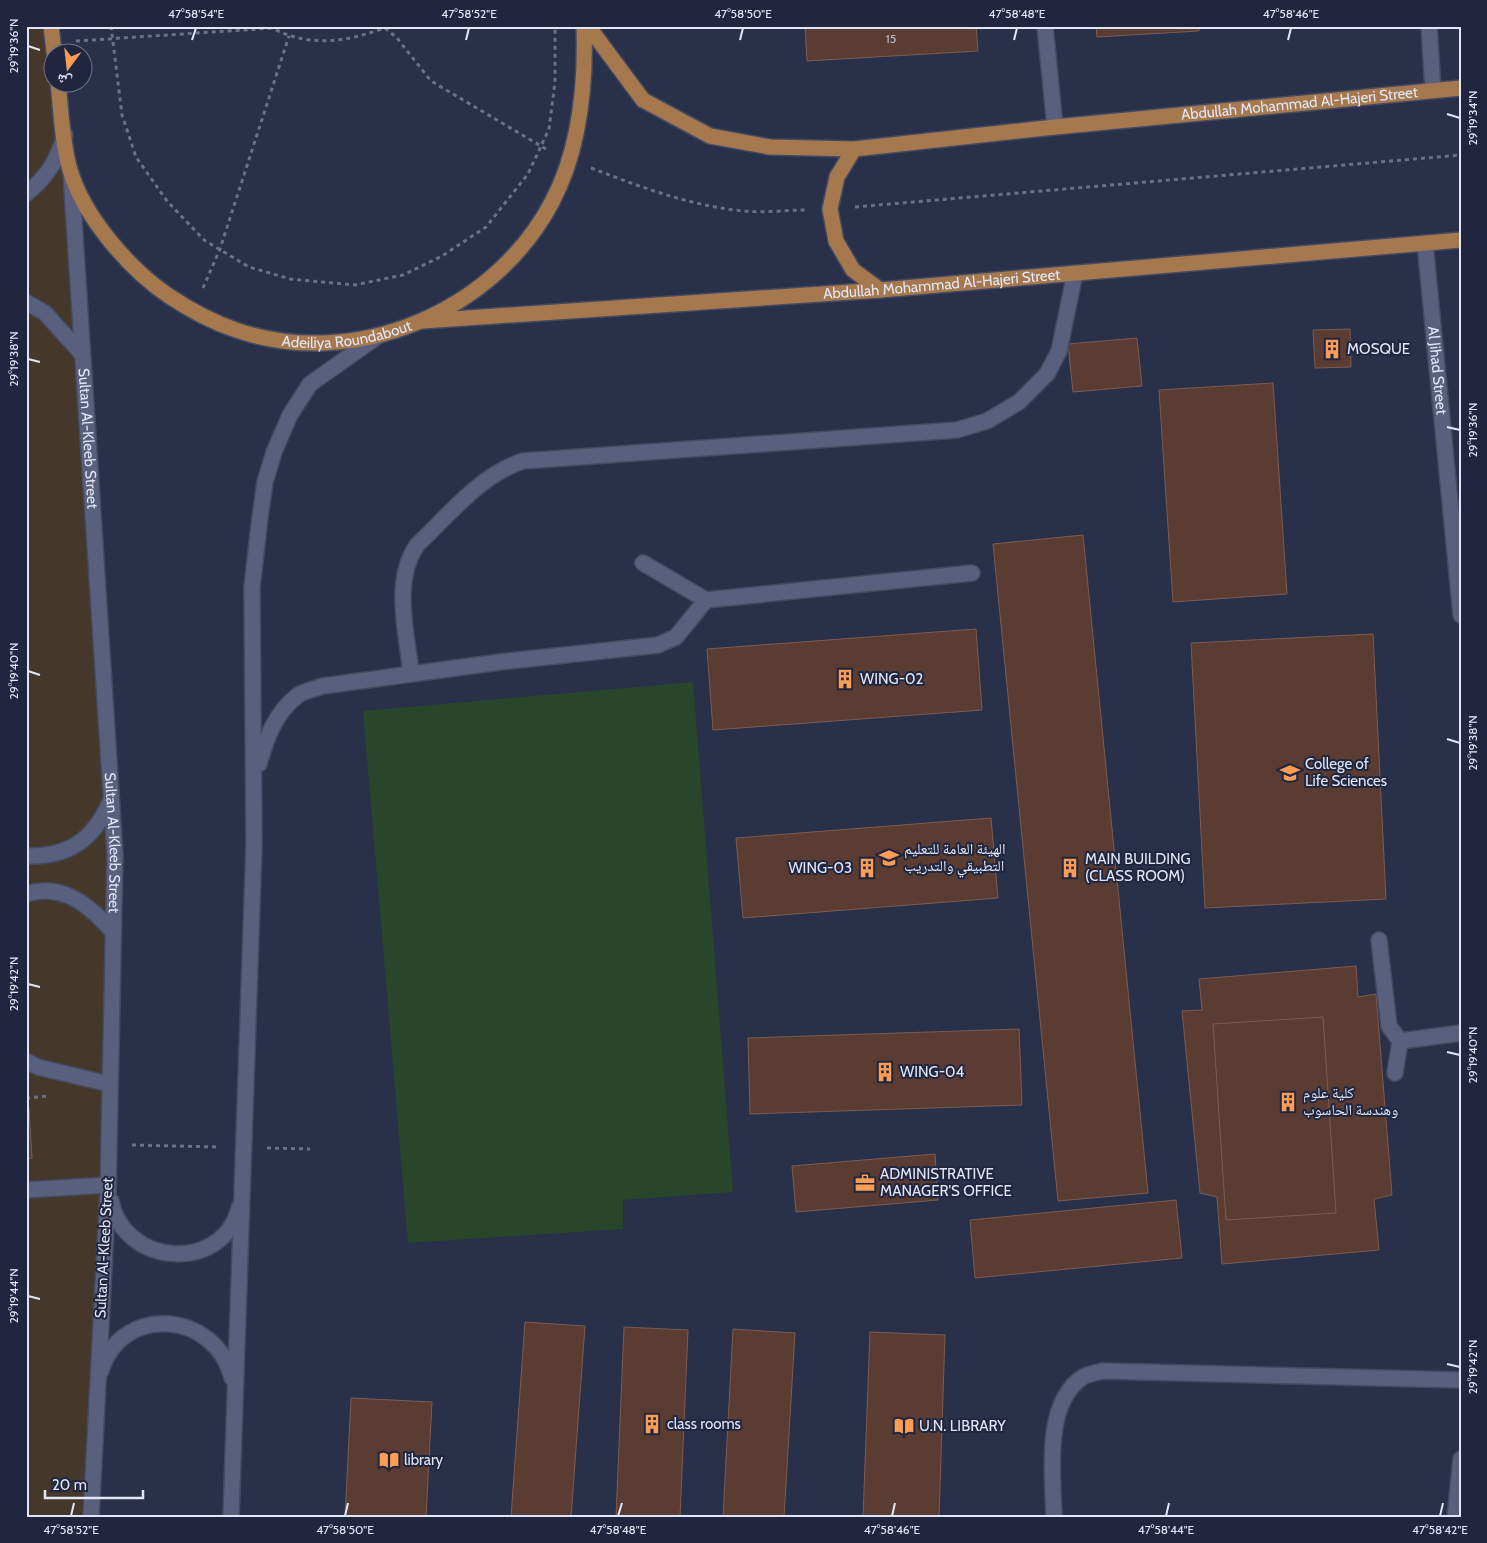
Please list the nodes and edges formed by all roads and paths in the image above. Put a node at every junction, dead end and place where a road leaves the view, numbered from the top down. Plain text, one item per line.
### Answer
1 (51, 26) edge
2 (111, 26) edge
3 (555, 26) edge
4 (586, 26) edge
5 (1045, 26) edge
6 (1429, 26) edge
7 (271, 27) edge
8 (386, 27) edge
9 (289, 36) junction
10 (112, 39) junction
11 (53, 42) edge
12 (92, 42) edge
13 (1461, 88) edge
14 (1434, 90) junction
15 (59, 92) edge
16 (1055, 126) junction
17 (64, 135) junction
18 (540, 147) junction
19 (854, 149) junction
20 (1461, 155) edge
21 (569, 160) junction
22 (70, 170) junction
23 (26, 194) edge
24 (830, 209) junction
25 (1461, 240) edge
26 (1426, 243) junction
27 (220, 249) junction
28 (1075, 273) junction
29 (880, 290) junction
30 (26, 302) edge
31 (193, 311) junction
32 (423, 321) junction
33 (378, 336) junction
34 (82, 354) junction
35 (643, 564) dead end
36 (972, 574) dead end
37 (706, 600) junction
38 (1461, 615) edge
39 (411, 674) junction
40 (254, 783) junction
41 (111, 801) junction
42 (26, 856) edge
43 (26, 894) edge
44 (113, 932) junction
45 (1379, 940) dead end
46 (1461, 1033) edge
47 (1400, 1041) junction
48 (26, 1061) edge
49 (1394, 1073) dead end
50 (109, 1084) junction
51 (108, 1144) junction
52 (245, 1148) junction
53 (310, 1149) dead end
54 (108, 1187) junction
55 (26, 1190) edge
56 (244, 1193) junction
57 (1461, 1380) edge
58 (98, 1384) junction
59 (234, 1389) junction
60 (1461, 1460) edge
61 (1460, 1487) edge
62 (91, 1517) edge
63 (231, 1517) edge
64 (1054, 1517) edge
65 (1455, 1517) edge

1 - 11 main road
2 - 10 path
3 - 18 path
4 - 19 main road, Abdullah Mohammad Al-Hajeri Street
4 - 21 main road, Adeiliya Roundabout
5 - 16 street
6 - 14 street
7 - 9 path
7 - 10 path
8 - 9 path
8 - 18 path
9 - 27 path
10 - 12 path
10 - 27 path
13 - 14 main road, Abdullah Mohammad Al-Hajeri Street
14 - 16 main road, Abdullah Mohammad Al-Hajeri Street
15 - 17 main road, Adeiliya Roundabout
16 - 19 main road, Abdullah Mohammad Al-Hajeri Street
17 - 22 main road, Adeiliya Roundabout
17 - 23 street
18 - 21 path
18 - 27 path
19 - 24 main road
20 - 24 path
21 - 24 path
21 - 32 main road, Adeiliya Roundabout
22 - 31 main road, Adeiliya Roundabout
22 - 34 street, Sultan Al-Kleeb Street
24 - 29 main road
25 - 26 main road, Abdullah Mohammad Al-Hajeri Street
26 - 28 main road, Abdullah Mohammad Al-Hajeri Street
26 - 38 street, Al Jihad Street
27 - 31 path
28 - 29 main road, Abdullah Mohammad Al-Hajeri Street
28 - 39 street
29 - 32 main road, Abdullah Mohammad Al-Hajeri Street
30 - 34 street
31 - 33 main road, Adeiliya Roundabout
32 - 33 main road, Adeiliya Roundabout
33 - 40 street
34 - 41 street, Sultan Al-Kleeb Street
35 - 37 street
36 - 37 street
37 - 39 street
39 - 40 street
40 - 52 street
41 - 42 street
41 - 44 street, Sultan Al-Kleeb Street
43 - 44 street
44 - 50 street, Sultan Al-Kleeb Street
45 - 47 street
46 - 47 street
47 - 49 street
48 - 50 street
50 - 51 street, Sultan Al-Kleeb Street
51 - 52 path
51 - 54 street, Sultan Al-Kleeb Street
52 - 53 path
52 - 56 street
54 - 55 street
54 - 56 street
54 - 58 street, Sultan Al-Kleeb Street
56 - 59 street
57 - 64 street
58 - 59 street
58 - 62 street, Sultan Al-Kleeb Street
59 - 63 street
60 - 61 street
61 - 65 street

